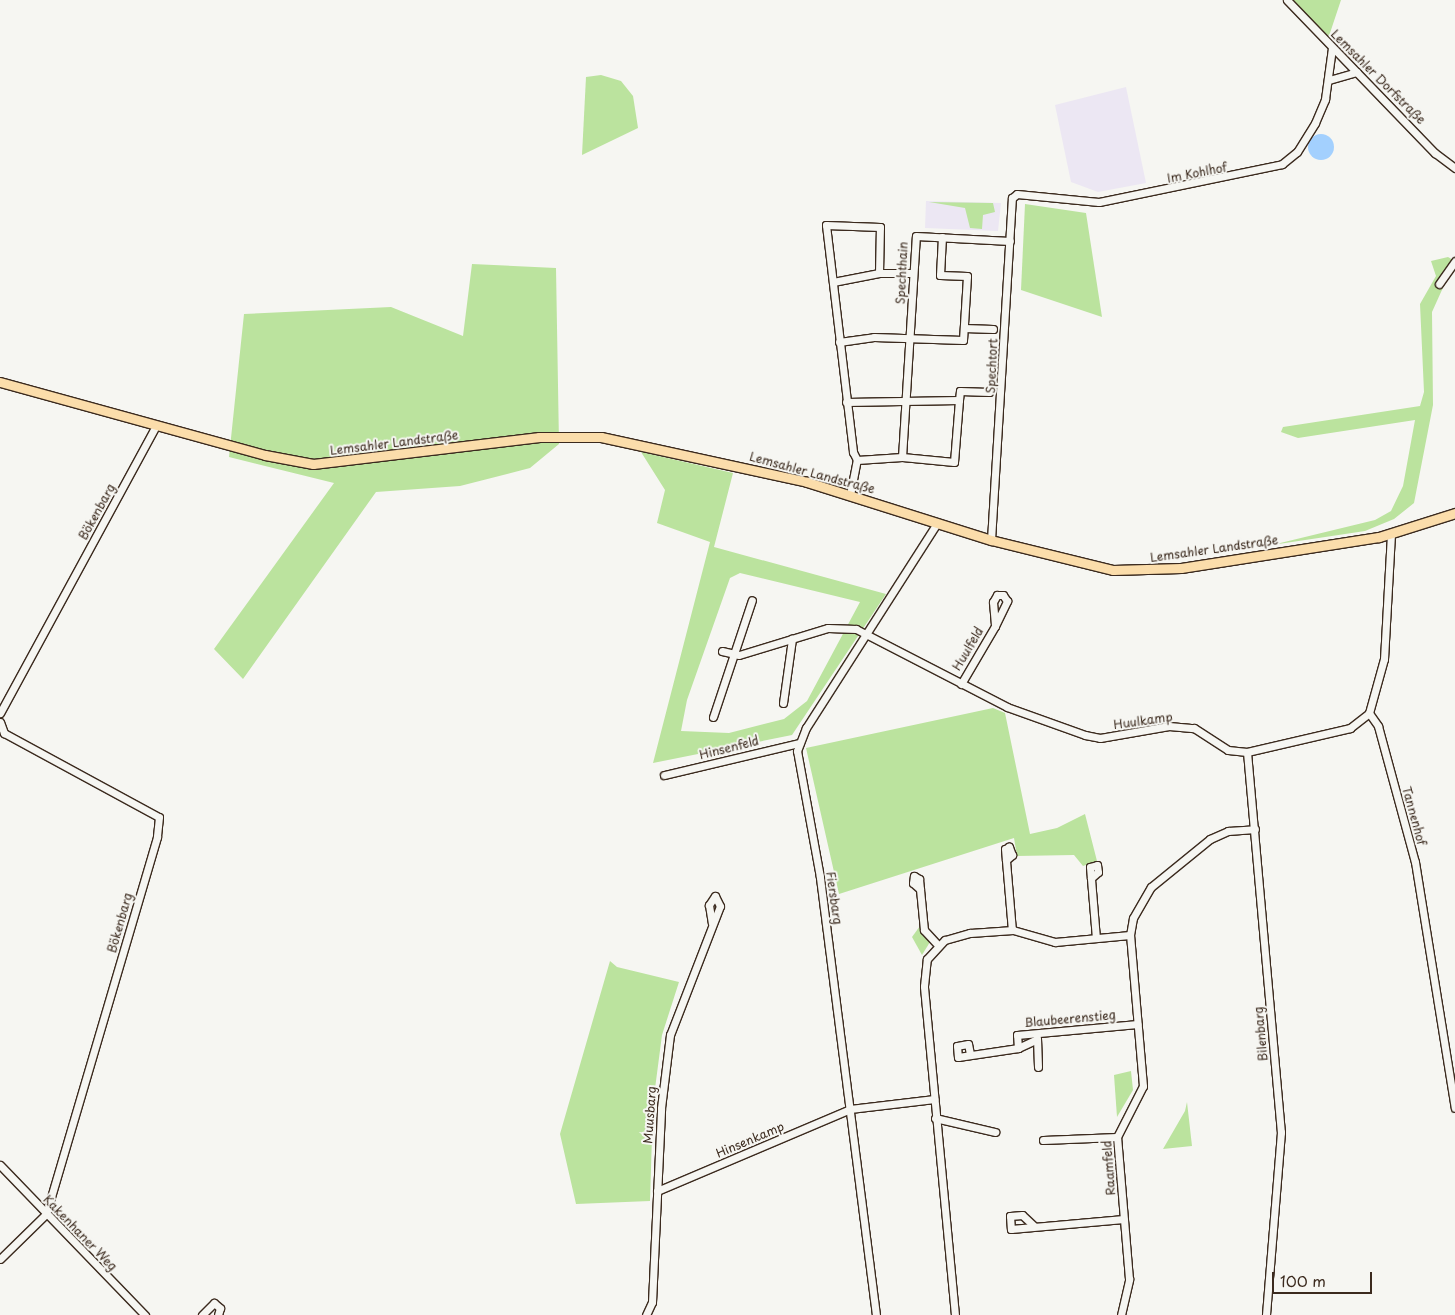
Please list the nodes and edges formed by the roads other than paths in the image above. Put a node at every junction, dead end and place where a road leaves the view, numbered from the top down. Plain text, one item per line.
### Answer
1 (1287, 0) edge
2 (1332, 48) junction
3 (1357, 72) junction
4 (1329, 80) junction
5 (1455, 168) edge
6 (1016, 194) joint
7 (942, 237) junction
8 (1010, 241) junction
9 (1455, 261) edge
10 (879, 273) junction
11 (913, 273) junction
12 (833, 282) junction
13 (1439, 284) dead end
14 (964, 328) junction
15 (993, 329) dead end
16 (910, 338) junction
17 (839, 342) junction
18 (0, 382) edge
19 (988, 392) dead end
20 (906, 399) junction
21 (960, 400) junction
22 (846, 402) junction
23 (156, 426) junction
24 (902, 457) junction
25 (857, 460) junction
26 (850, 495) junction
27 (1455, 513) edge
28 (937, 523) junction
29 (1391, 535) junction
30 (991, 540) junction
31 (752, 600) dead end
32 (995, 626) dead end
33 (869, 635) junction
34 (792, 639) junction
35 (722, 651) dead end
36 (734, 654) junction
37 (961, 684) junction
38 (783, 703) dead end
39 (1370, 713) junction
40 (0, 714) edge
41 (713, 717) dead end
42 (0, 722) edge
43 (799, 743) junction
44 (1247, 752) junction
45 (664, 775) dead end
46 (1255, 829) junction
47 (1006, 860) dead end
48 (1091, 878) dead end
49 (920, 889) dead end
50 (712, 923) dead end
51 (1012, 930) junction
52 (1130, 935) junction
53 (1096, 938) junction
54 (938, 945) junction
55 (1138, 1024) junction
56 (1041, 1034) junction
57 (1035, 1040) junction
58 (1018, 1048) junction
59 (970, 1054) dead end
60 (1038, 1066) dead end
61 (934, 1099) junction
62 (1455, 1108) edge
63 (850, 1109) junction
64 (936, 1118) junction
65 (995, 1132) dead end
66 (1117, 1137) junction
67 (1043, 1140) dead end
68 (0, 1165) edge
69 (657, 1191) junction
70 (46, 1214) junction
71 (1124, 1219) junction
72 (1034, 1226) dead end
73 (0, 1259) edge
74 (144, 1315) edge
75 (202, 1315) edge
76 (218, 1315) edge
77 (646, 1315) edge
78 (876, 1315) edge
79 (954, 1315) edge
80 (1121, 1315) edge
81 (1266, 1315) edge

1 - 2 street, Lemsahler Dorfstraße
2 - 3 street, Lemsahler Dorfstraße
2 - 4 street, Im Kohlhof
3 - 4 street
3 - 5 street, Lemsahler Dorfstraße
4 - 6 street, Im Kohlhof
6 - 8 street, Spechtort
7 - 8 street, Spechthain
7 - 11 street, Spechthain
7 - 14 street
8 - 30 street, Spechtort
9 - 13 street
10 - 11 street
10 - 12 street
10 - 12 street
11 - 16 street, Spechthain
12 - 17 street
14 - 15 street
14 - 16 street
16 - 17 street
16 - 20 street, Spechthain
17 - 22 street
18 - 23 main road, Lemsahler Landstraße
19 - 21 street
20 - 21 street
20 - 22 street
20 - 24 street, Spechthain
21 - 24 street
22 - 25 street
23 - 26 main road, Lemsahler Landstraße
23 - 40 street, Bökenbarg
24 - 25 street
25 - 26 street
26 - 28 main road, Lemsahler Landstraße
27 - 29 main road, Lemsahler Landstraße
28 - 30 main road, Lemsahler Landstraße
28 - 33 street
29 - 30 main road, Lemsahler Landstraße
29 - 39 street
31 - 36 street
32 - 37 street, Huulfeld
33 - 34 street, Huulkamp
33 - 37 street, Huulkamp
33 - 43 street
34 - 36 street, Huulkamp
34 - 38 street
35 - 36 street
36 - 41 street
37 - 44 street, Huulkamp
39 - 44 street, Huulkamp
39 - 62 street, Tannenhof
42 - 70 street, Bökenbarg
43 - 45 street, Hinsenfeld
43 - 63 street, Fiersbarg
44 - 46 street, Bilenbarg
46 - 52 street, Raamfeld
46 - 81 street, Bilenbarg
47 - 51 street
48 - 53 street
49 - 54 street
50 - 69 street, Muusbarg
51 - 53 street
51 - 54 street
52 - 53 street
52 - 55 street, Raamfeld
54 - 61 street
55 - 56 street, Blaubeerenstieg
55 - 66 street, Raamfeld
56 - 57 street, Blaubeerenstieg
56 - 58 street, Blaubeerenstieg
57 - 58 street, Blaubeerenstieg
57 - 60 street
58 - 59 street, Blaubeerenstieg
61 - 63 street, Hinsenkamp
61 - 64 street
63 - 69 street, Hinsenkamp
63 - 78 street, Fiersbarg
64 - 65 street
64 - 79 street
66 - 67 street
66 - 71 street, Raamfeld
68 - 70 street, Kakenhaner Weg
69 - 77 street, Muusbarg
70 - 73 street
70 - 74 street, Kakenhaner Weg
71 - 72 street
71 - 80 street, Raamfeld
75 - 76 street

